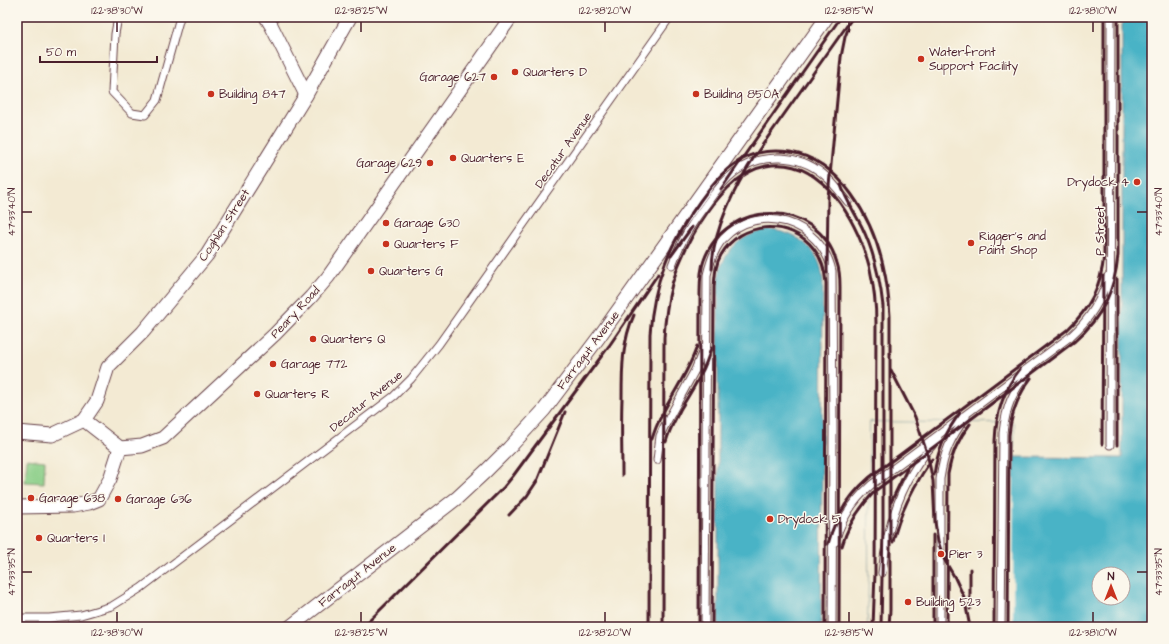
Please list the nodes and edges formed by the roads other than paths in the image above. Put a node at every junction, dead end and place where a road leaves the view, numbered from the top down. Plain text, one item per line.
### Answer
1 (118, 17) edge
2 (180, 17) edge
3 (266, 17) edge
4 (350, 17) edge
5 (511, 17) edge
6 (670, 17) edge
7 (827, 17) edge
8 (1111, 17) edge
9 (306, 95) junction
10 (731, 151) junction
11 (714, 194) junction
12 (848, 202) dead end
13 (694, 220) junction
14 (1111, 249) junction
15 (658, 254) junction
16 (672, 265) dead end
17 (707, 333) junction
18 (1042, 357) junction
19 (974, 408) junction
20 (960, 418) junction
21 (84, 420) junction
22 (17, 432) edge
23 (1110, 445) dead end
24 (120, 448) junction
25 (657, 460) dead end
26 (17, 507) edge
27 (833, 552) junction
28 (882, 573) dead end
29 (17, 618) edge
30 (290, 627) edge
31 (705, 627) edge
32 (832, 627) edge
33 (940, 627) edge
34 (1001, 627) edge

1 - 2 lane
3 - 9 street
4 - 9 street, Coghlan Street
5 - 24 street, Peary Road
6 - 29 lane, Decatur Avenue
7 - 10 street, Farragut Avenue
8 - 14 lane, P Street
9 - 21 street, Coghlan Street
10 - 11 lane
10 - 15 street, Farragut Avenue
11 - 12 lane
11 - 13 lane
13 - 15 lane
13 - 16 lane
14 - 18 lane
14 - 23 lane, P Street
15 - 30 street, Farragut Avenue
17 - 25 lane
17 - 27 lane
17 - 31 lane
18 - 19 lane
18 - 34 lane
19 - 20 lane
19 - 33 lane
20 - 27 lane
20 - 28 lane
21 - 22 street
21 - 24 street
24 - 26 street
27 - 32 lane

